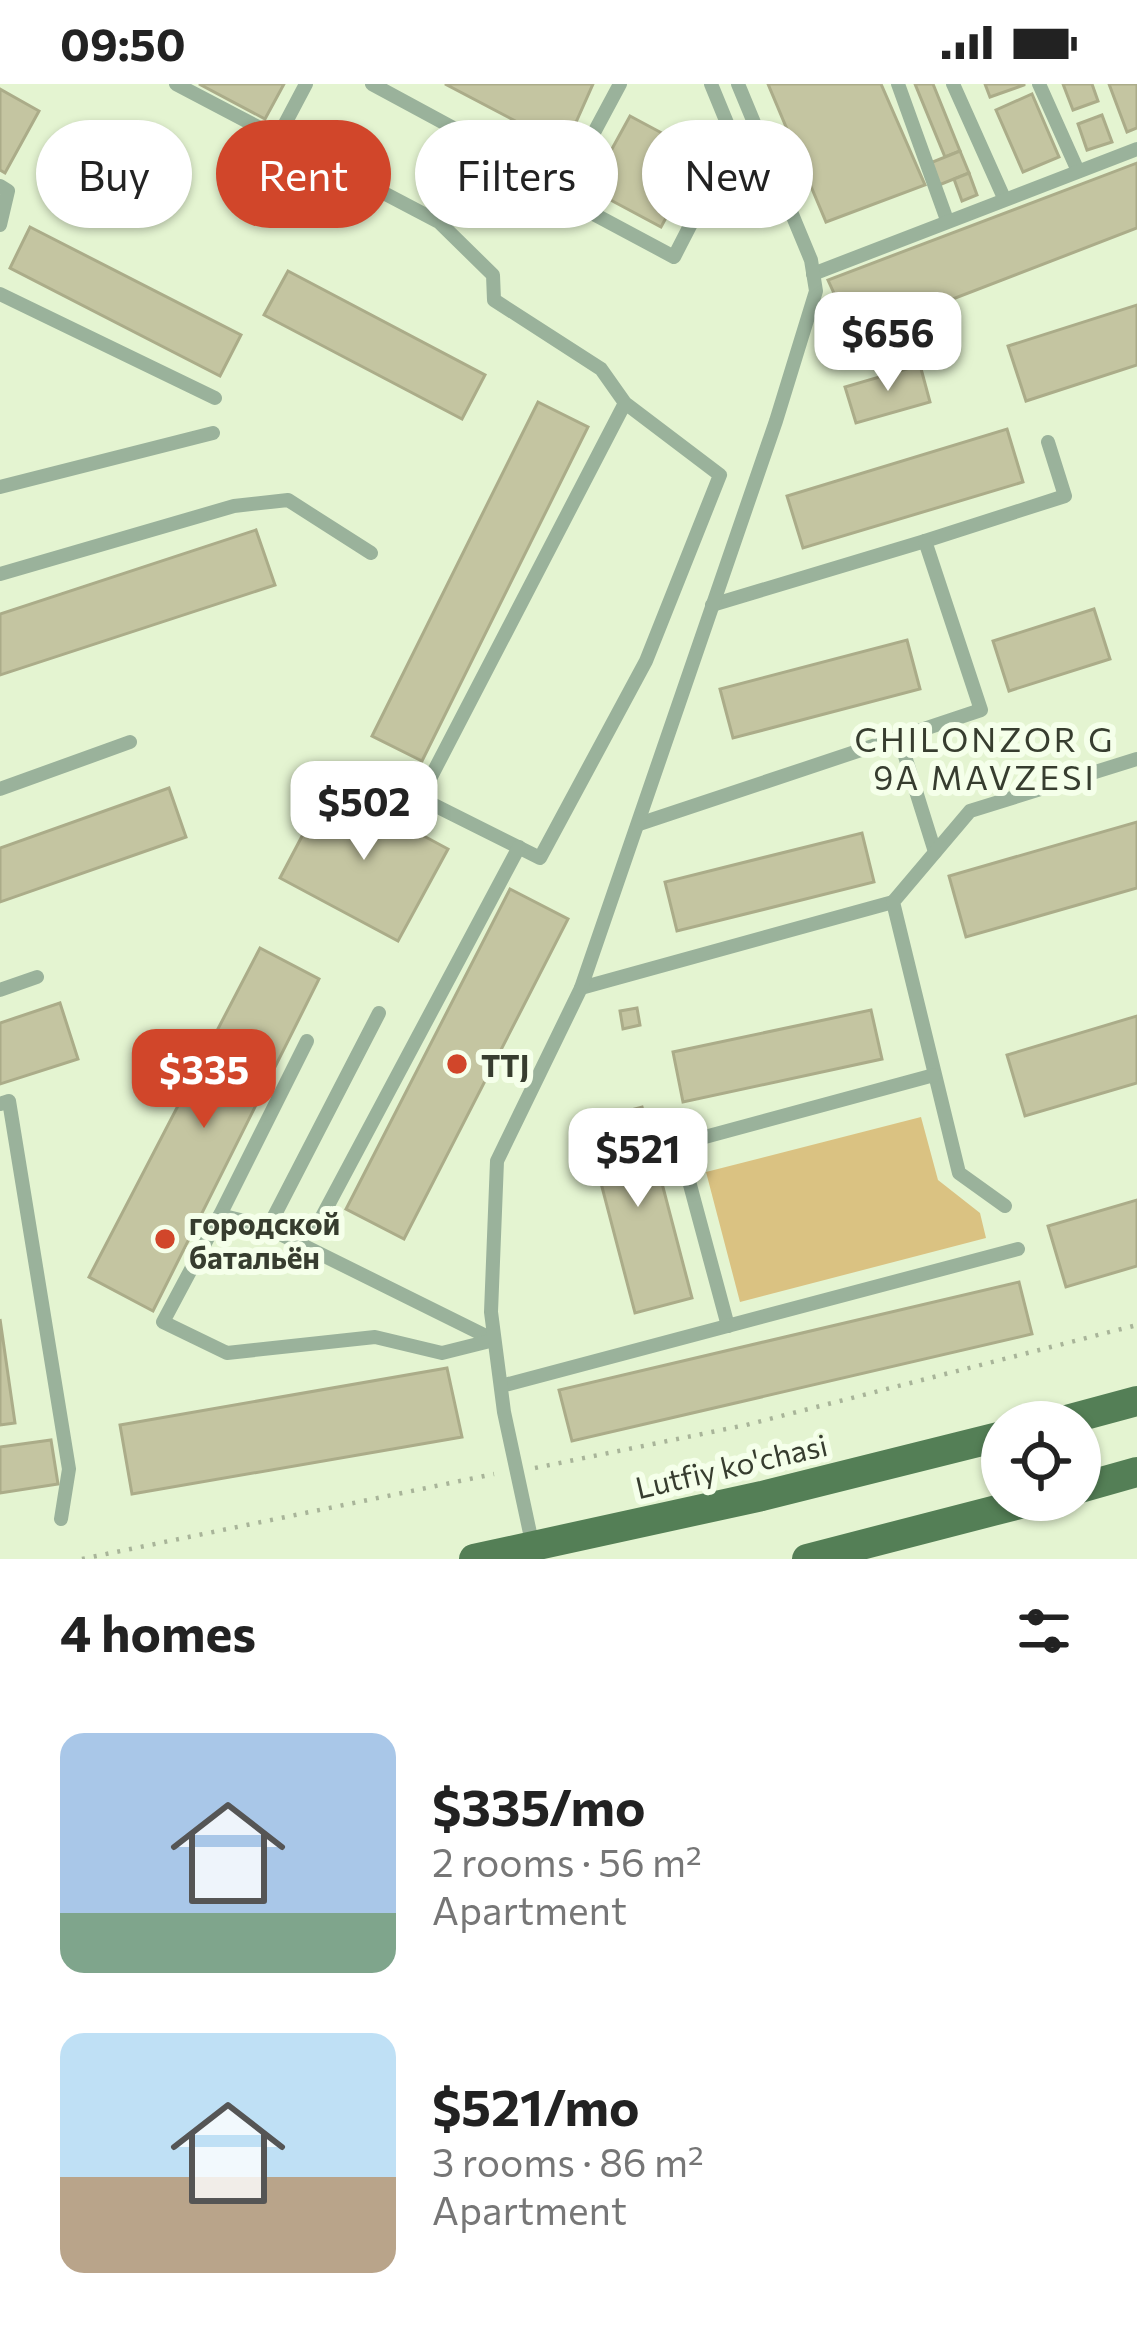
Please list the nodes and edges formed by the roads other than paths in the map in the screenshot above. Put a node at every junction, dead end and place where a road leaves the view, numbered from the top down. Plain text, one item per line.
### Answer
1 (176, 84) edge
2 (306, 84) edge
3 (372, 84) edge
4 (620, 84) edge
5 (711, 84) edge
6 (738, 84) edge
7 (898, 84) edge
8 (953, 84) edge
9 (1039, 84) edge
10 (247, 120) edge
11 (287, 120) edge
12 (439, 120) edge
13 (1137, 149) edge
14 (1078, 171) junction
15 (0, 186) edge
16 (391, 196) edge
17 (1004, 198) junction
18 (947, 220) junction
19 (0, 225) edge
20 (813, 274) junction
21 (0, 294) edge
22 (215, 398) dead end
23 (625, 403) junction
24 (213, 433) dead end
25 (1048, 442) dead end
26 (0, 488) edge
27 (925, 541) junction
28 (371, 553) dead end
29 (0, 574) edge
30 (712, 605) junction
31 (899, 737) junction
32 (130, 742) dead end
33 (1137, 759) edge
34 (0, 789) edge
35 (639, 824) junction
36 (519, 848) junction
37 (935, 852) junction
38 (893, 902) junction
39 (37, 977) dead end
40 (581, 988) junction
41 (0, 989) edge
42 (379, 1013) dead end
43 (307, 1042) dead end
44 (934, 1076) junction
45 (0, 1103) edge
46 (1005, 1206) dead end
47 (220, 1215) junction
48 (260, 1225) dead end
49 (317, 1226) dead end
50 (1018, 1249) dead end
51 (728, 1326) junction
52 (494, 1340) junction
53 (501, 1386) junction
54 (1137, 1401) edge
55 (1101, 1411) edge
56 (981, 1441) edge
57 (1137, 1472) edge
58 (1101, 1482) edge
59 (981, 1514) edge
60 (61, 1519) dead end
61 (533, 1547) junction
62 (475, 1559) edge
63 (806, 1559) edge

1 - 10 lane
2 - 11 lane
3 - 12 lane
4 - 5 lane
6 - 20 lane
7 - 18 lane
8 - 17 lane
9 - 14 lane
13 - 14 lane
14 - 17 lane
15 - 19 lane
16 - 23 lane
17 - 18 lane
18 - 20 lane
20 - 30 lane
21 - 22 lane
23 - 36 lane
23 - 36 lane
24 - 26 lane
25 - 27 lane
27 - 30 lane
27 - 31 lane
28 - 29 lane
30 - 35 lane
31 - 35 lane
31 - 37 lane
32 - 34 lane
33 - 37 lane
35 - 40 lane
36 - 49 lane
37 - 38 lane
38 - 40 lane
38 - 44 lane
39 - 41 lane
40 - 52 lane
42 - 52 lane
43 - 47 lane
44 - 46 lane
44 - 51 lane
45 - 60 lane
47 - 48 lane
47 - 52 lane
50 - 51 lane
51 - 53 lane
52 - 53 lane
53 - 61 lane
54 - 55 main road
56 - 61 main road, Lutfiy ko'chasi
57 - 58 main road
59 - 63 main road
61 - 62 main road, Lutfiy ko'chasi

